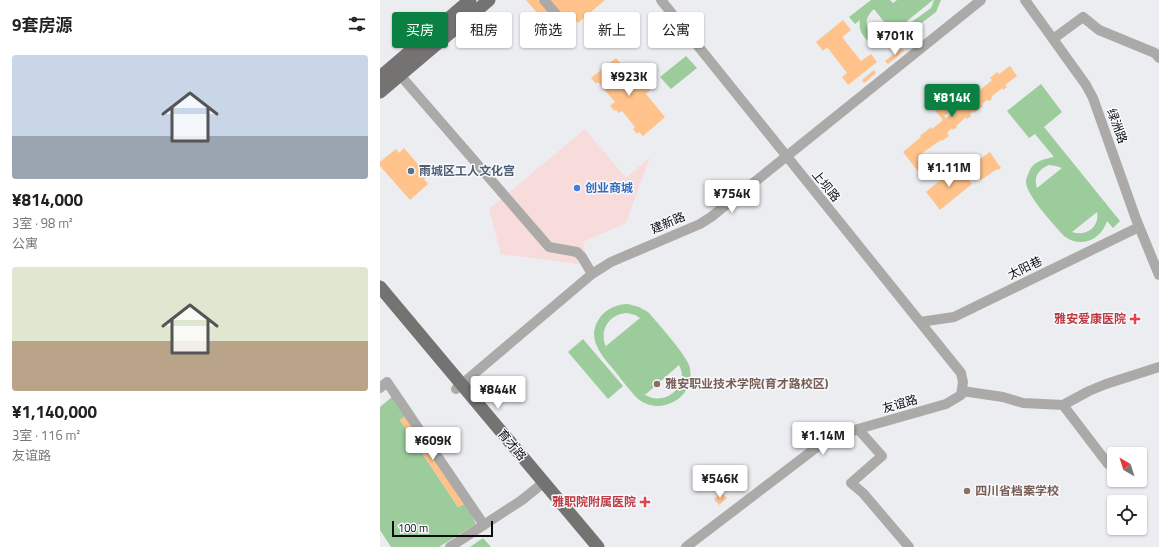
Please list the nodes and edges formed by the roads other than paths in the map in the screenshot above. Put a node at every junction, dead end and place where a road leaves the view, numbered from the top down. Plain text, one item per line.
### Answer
1 (470, 0) edge
2 (489, 0) edge
3 (544, 0) edge
4 (661, 0) edge
5 (981, 0) edge
6 (1024, 0) edge
7 (554, 12) edge
8 (1053, 39) junction
9 (1159, 58) edge
10 (400, 75) junction
11 (380, 77) edge
12 (380, 92) edge
13 (786, 156) junction
14 (1139, 227) junction
15 (592, 274) junction
16 (1159, 275) edge
17 (380, 287) edge
18 (380, 299) edge
19 (920, 322) junction
20 (1159, 367) edge
21 (458, 387) junction
22 (380, 388) edge
23 (962, 391) junction
24 (1063, 405) junction
25 (858, 429) junction
26 (1107, 463) edge
27 (541, 485) junction
28 (484, 525) junction
29 (450, 547) edge
30 (587, 547) edge
31 (598, 547) edge
32 (686, 547) edge
33 (908, 547) edge

1 - 11 main road
2 - 10 main road
3 - 7 street
4 - 13 street, 上坝路
5 - 13 street, 建新路
6 - 8 street, 绿洲路
8 - 9 street
8 - 14 street, 绿洲路
10 - 12 main road
10 - 15 street
13 - 15 street, 建新路
13 - 19 street, 上坝路
14 - 16 street, 绿洲路
14 - 19 street, 太阳巷
15 - 21 street, 建新路
17 - 21 main road, 育才路
18 - 21 main road, 育才路
19 - 23 street, 上坝路
20 - 24 street
21 - 27 main road, 育才路
22 - 28 street
23 - 24 street
23 - 25 street, 友谊路
24 - 26 street
25 - 32 street, 友谊路
25 - 33 street
27 - 28 street
27 - 30 main road, 育才路
27 - 31 main road, 育才路
28 - 29 street

